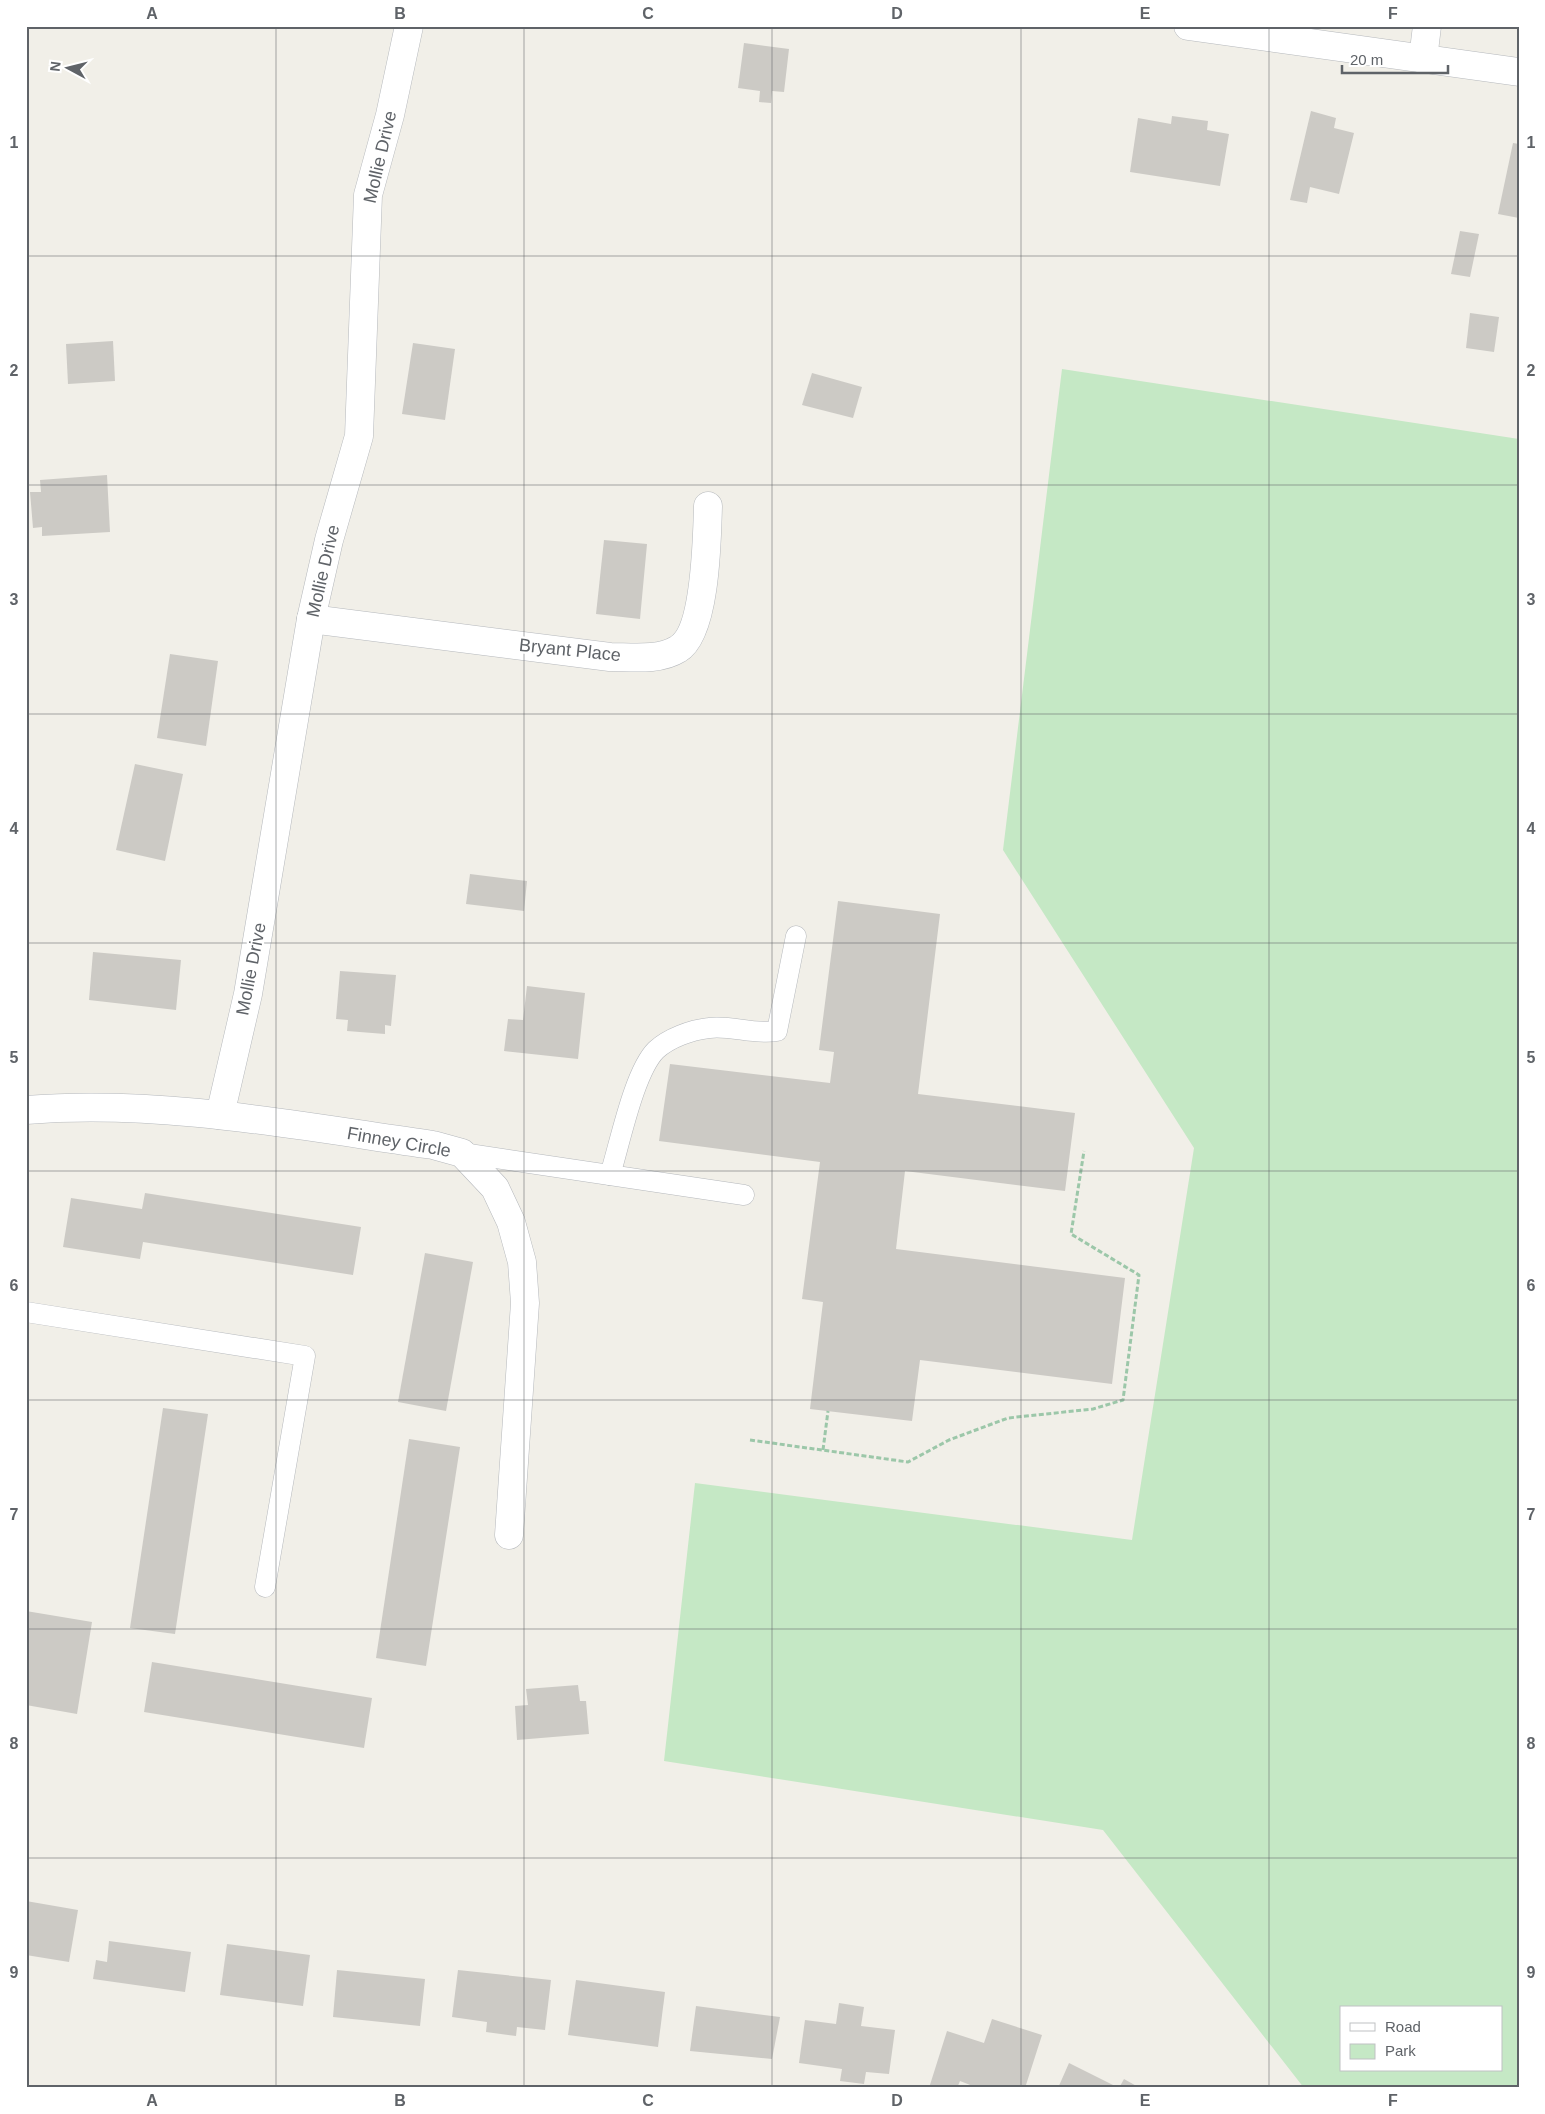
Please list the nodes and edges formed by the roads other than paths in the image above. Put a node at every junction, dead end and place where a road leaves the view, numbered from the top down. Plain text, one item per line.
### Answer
1 (409, 26) edge
2 (1188, 26) edge
3 (1427, 26) edge
4 (1423, 59) junction
5 (1519, 72) edge
6 (708, 506) dead end
7 (311, 619) junction
8 (796, 936) dead end
9 (26, 1110) edge
10 (220, 1115) junction
11 (462, 1153) junction
12 (610, 1175) junction
13 (744, 1195) dead end
14 (26, 1312) edge
15 (509, 1535) dead end
16 (265, 1586) dead end

1 - 7 street, Mollie Drive
2 - 4 street
3 - 4 street
4 - 5 street
6 - 7 street, Bryant Place
7 - 10 street, Mollie Drive
8 - 12 lane
9 - 10 street, Finney Circle
10 - 11 street, Finney Circle
11 - 12 lane
11 - 15 street, Finney Circle
12 - 13 lane
14 - 16 lane

